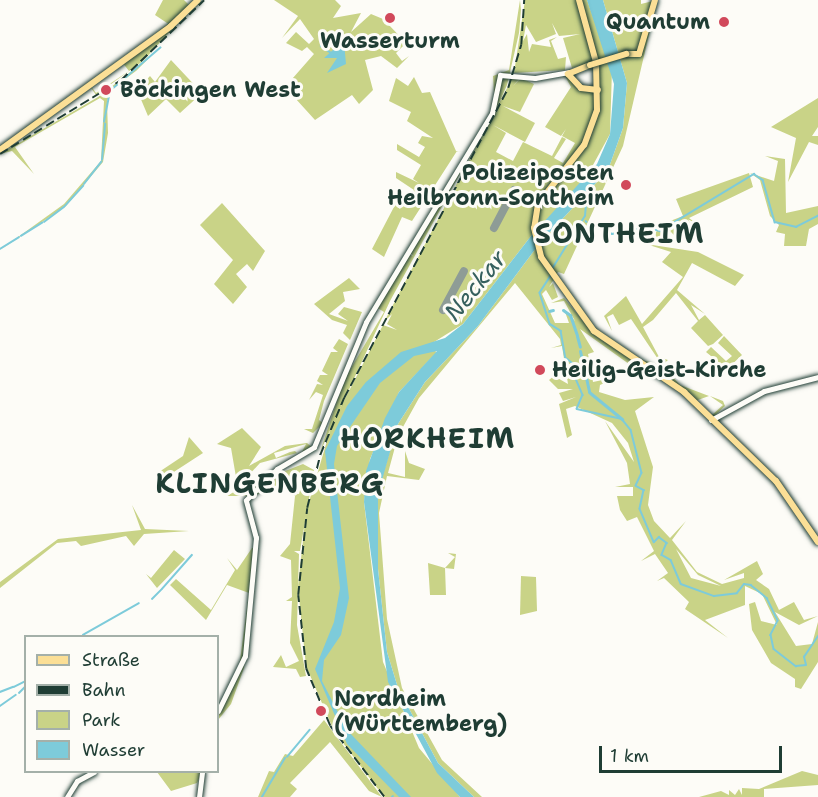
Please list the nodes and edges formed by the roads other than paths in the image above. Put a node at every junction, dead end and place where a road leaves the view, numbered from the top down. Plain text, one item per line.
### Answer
1 (198, 0) edge
2 (579, 0) edge
3 (655, 0) edge
4 (568, 75) junction
5 (596, 88) junction
6 (0, 150) edge
7 (818, 377) edge
8 (715, 417) junction
9 (818, 542) edge
10 (219, 709) edge
11 (91, 773) edge
12 (202, 773) edge
13 (67, 797) edge
14 (199, 797) edge

1 - 6 main road
2 - 5 main road
3 - 4 main road, bridge
4 - 5 main road
4 - 10 main road
5 - 8 main road
7 - 8 main road
8 - 9 main road
11 - 13 main road
12 - 14 main road

